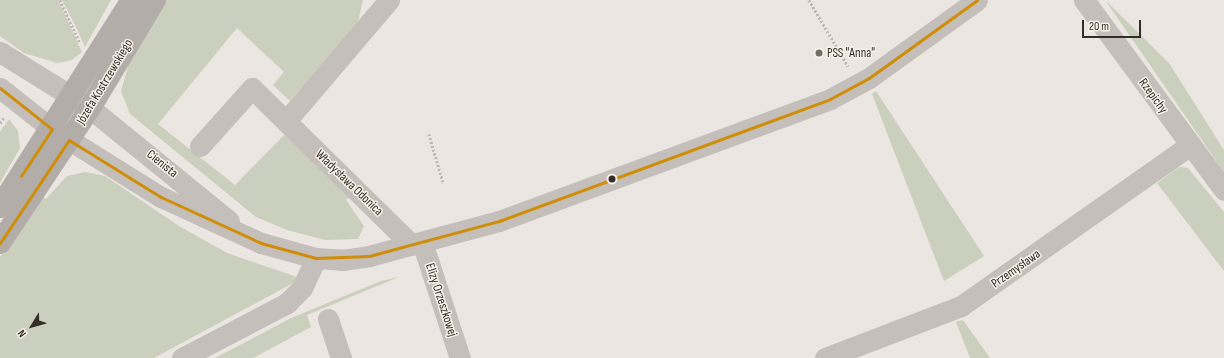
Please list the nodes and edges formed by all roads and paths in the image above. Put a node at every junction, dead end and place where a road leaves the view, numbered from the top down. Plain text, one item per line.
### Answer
1 (60, 0) edge
2 (132, 0) edge
3 (155, 0) edge
4 (809, 0) edge
5 (977, 0) edge
6 (1084, 0) edge
7 (378, 5) edge
8 (81, 48) dead end
9 (0, 52) edge
10 (852, 74) dead end
11 (0, 88) edge
12 (81, 102) junction
13 (286, 120) junction
14 (60, 134) junction
15 (429, 134) dead end
16 (200, 146) dead end
17 (1189, 146) junction
18 (443, 182) dead end
19 (1224, 190) edge
20 (0, 207) edge
21 (248, 237) junction
22 (0, 242) edge
23 (417, 244) junction
24 (316, 258) junction
25 (328, 319) dead end
26 (182, 358) edge
27 (341, 358) edge
28 (460, 358) edge
29 (825, 358) edge

1 - 8 path
2 - 12 main road, Józefa Kostrzewskiego
3 - 12 main road, Józefa Kostrzewskiego
4 - 10 path
5 - 23 street, Cienista
6 - 17 street, Rzepichy
7 - 13 street
9 - 12 street, Cienista
11 - 14 street, Cienista
12 - 14 main road, Józefa Kostrzewskiego
12 - 21 street, Cienista
13 - 16 street, Władysława Odonica
13 - 23 street, Władysława Odonica
14 - 20 main road, Józefa Kostrzewskiego
14 - 21 street, Cienista
14 - 22 main road, Józefa Kostrzewskiego
15 - 18 path
17 - 19 street, Rzepichy
17 - 29 street, Przemysława
21 - 24 street, Cienista
23 - 24 street, Cienista
23 - 28 street, Elizy Orzeszkowej
24 - 26 street
25 - 27 street

